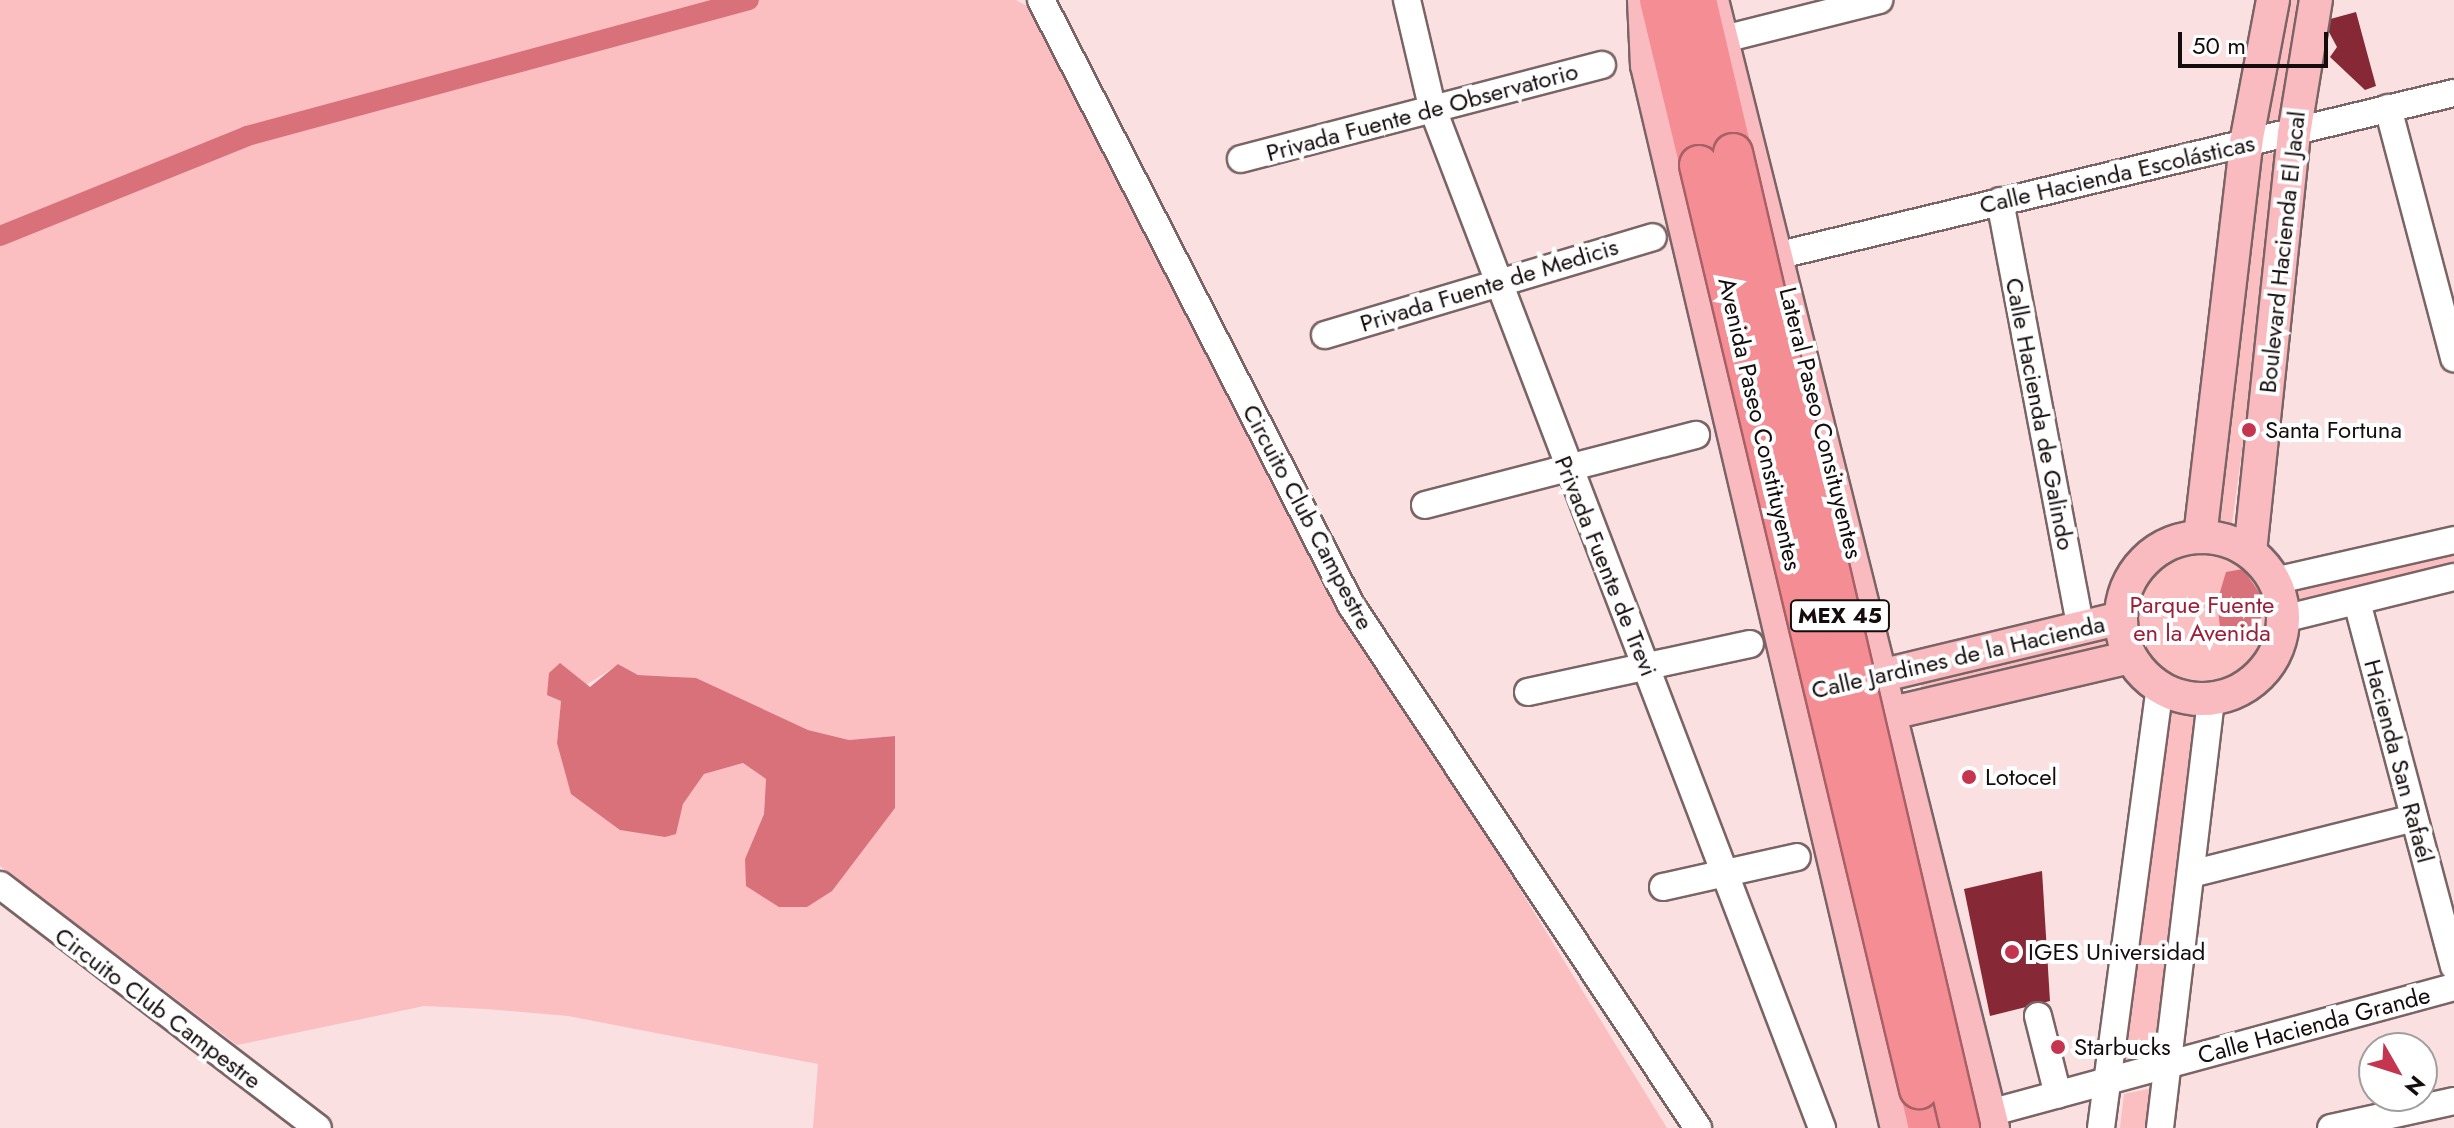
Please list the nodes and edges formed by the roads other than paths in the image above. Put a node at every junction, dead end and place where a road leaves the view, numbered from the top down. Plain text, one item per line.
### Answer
1 (1041, 0) edge
2 (1407, 0) edge
3 (1644, 0) edge
4 (1659, 0) edge
5 (1697, 0) edge
6 (1712, 0) edge
7 (1879, 0) edge
8 (2273, 0) edge
9 (2316, 0) edge
10 (1728, 38) junction
11 (1602, 65) dead end
12 (2454, 93) edge
13 (1432, 107) junction
14 (2388, 108) junction
15 (2294, 134) junction
16 (2246, 143) junction
17 (1241, 159) dead end
18 (1716, 159) junction
19 (2000, 201) junction
20 (1653, 237) dead end
21 (1780, 255) junction
22 (1497, 279) junction
23 (1325, 335) dead end
24 (2454, 358) edge
25 (1696, 435) dead end
26 (1566, 469) junction
27 (1425, 505) dead end
28 (2200, 537) junction
29 (2454, 540) edge
30 (2250, 552) junction
31 (2454, 577) edge
32 (2274, 581) junction
33 (2357, 602) junction
34 (2121, 618) junction
35 (2283, 619) junction
36 (2081, 628) junction
37 (1750, 644) dead end
38 (2130, 657) junction
39 (1647, 666) junction
40 (1883, 675) junction
41 (2160, 688) junction
42 (1528, 692) dead end
43 (1795, 696) junction
44 (2211, 699) junction
45 (1892, 713) junction
46 (2414, 818) junction
47 (1797, 857) dead end
48 (2191, 874) junction
49 (1726, 875) junction
50 (0, 885) edge
51 (1663, 887) dead end
52 (2454, 966) edge
53 (2454, 987) edge
54 (2038, 1016) dead end
55 (2169, 1065) junction
56 (2106, 1082) junction
57 (2058, 1095) junction
58 (2447, 1110) edge
59 (2397, 1121) edge
60 (1981, 1123) edge
61 (2338, 1127) edge
62 (318, 1128) edge
63 (1698, 1128) edge
64 (1822, 1128) edge
65 (1897, 1128) edge
66 (1930, 1128) edge
67 (2101, 1128) edge
68 (2160, 1128) edge

1 - 63 street, Circuito Club Campestre
2 - 13 street, Privada Fuente de Trevi
3 - 43 main road
4 - 18 highway, Avenida Paseo Constituyentes / MEX 45
5 - 18 highway, Avenida Paseo Constituyentes / MEX 45
6 - 10 main road, Lateral Paseo Consituyentes
7 - 10 street
8 - 16 main road, Boulevard Hacienda El Jacal
9 - 15 main road, Boulevard Hacienda El Jacal
10 - 21 main road, Lateral Paseo Consituyentes
11 - 13 street, Privada Fuente de Observatorio
12 - 14 street, Calle Hacienda Escolásticas
13 - 17 street, Privada Fuente de Observatorio
13 - 22 street, Privada Fuente de Trevi
14 - 15 street, Calle Hacienda Escolásticas
14 - 24 street
15 - 16 street, Calle Hacienda Escolásticas
15 - 30 main road, Boulevard Hacienda El Jacal
16 - 19 street, Calle Hacienda Escolásticas
16 - 28 main road, Boulevard Hacienda El Jacal
18 - 60 highway, Avenida Paseo Constituyentes / MEX 45, bridge
18 - 66 highway, Avenida Paseo Constituyentes / MEX 45, bridge
19 - 21 street, Calle Hacienda Escolásticas
19 - 36 street, Calle Hacienda de Galindo
20 - 22 street, Privada Fuente de Medicis
21 - 40 main road, Lateral Paseo Consituyentes
22 - 23 street, Privada Fuente de Medicis
22 - 26 street, Privada Fuente de Trevi
25 - 26 street
26 - 27 street
26 - 39 street, Privada Fuente de Trevi
28 - 30 main road
28 - 34 main road
29 - 32 street
30 - 32 main road
31 - 33 street
32 - 35 main road
33 - 35 street
33 - 46 street, Hacienda San Rafaél
34 - 36 main road, Calle Jardines de la Hacienda
34 - 38 main road
35 - 44 main road
36 - 40 main road, Calle Jardines de la Hacienda
37 - 39 street
38 - 41 main road
38 - 45 main road, Calle Jardines de la Hacienda
39 - 42 street
39 - 49 street, Privada Fuente de Trevi
40 - 43 main road, Calle Jardines de la Hacienda
40 - 45 main road, Lateral Paseo Consituyentes
41 - 44 main road
41 - 56 street
43 - 65 main road
44 - 48 street
45 - 60 main road, Lateral Paseo Consituyentes
46 - 48 street
46 - 52 street, Hacienda San Rafaél
47 - 49 street
48 - 55 street
49 - 51 street
49 - 64 street, Privada Fuente de Trevi
50 - 62 street, Circuito Club Campestre
53 - 55 street, Calle Hacienda Grande
54 - 57 street
55 - 56 street, Calle Hacienda Grande
55 - 68 street
56 - 57 street, Calle Hacienda Grande
56 - 67 street
57 - 60 street, Calle Hacienda Grande
58 - 59 street
59 - 61 street
60 - 66 street

